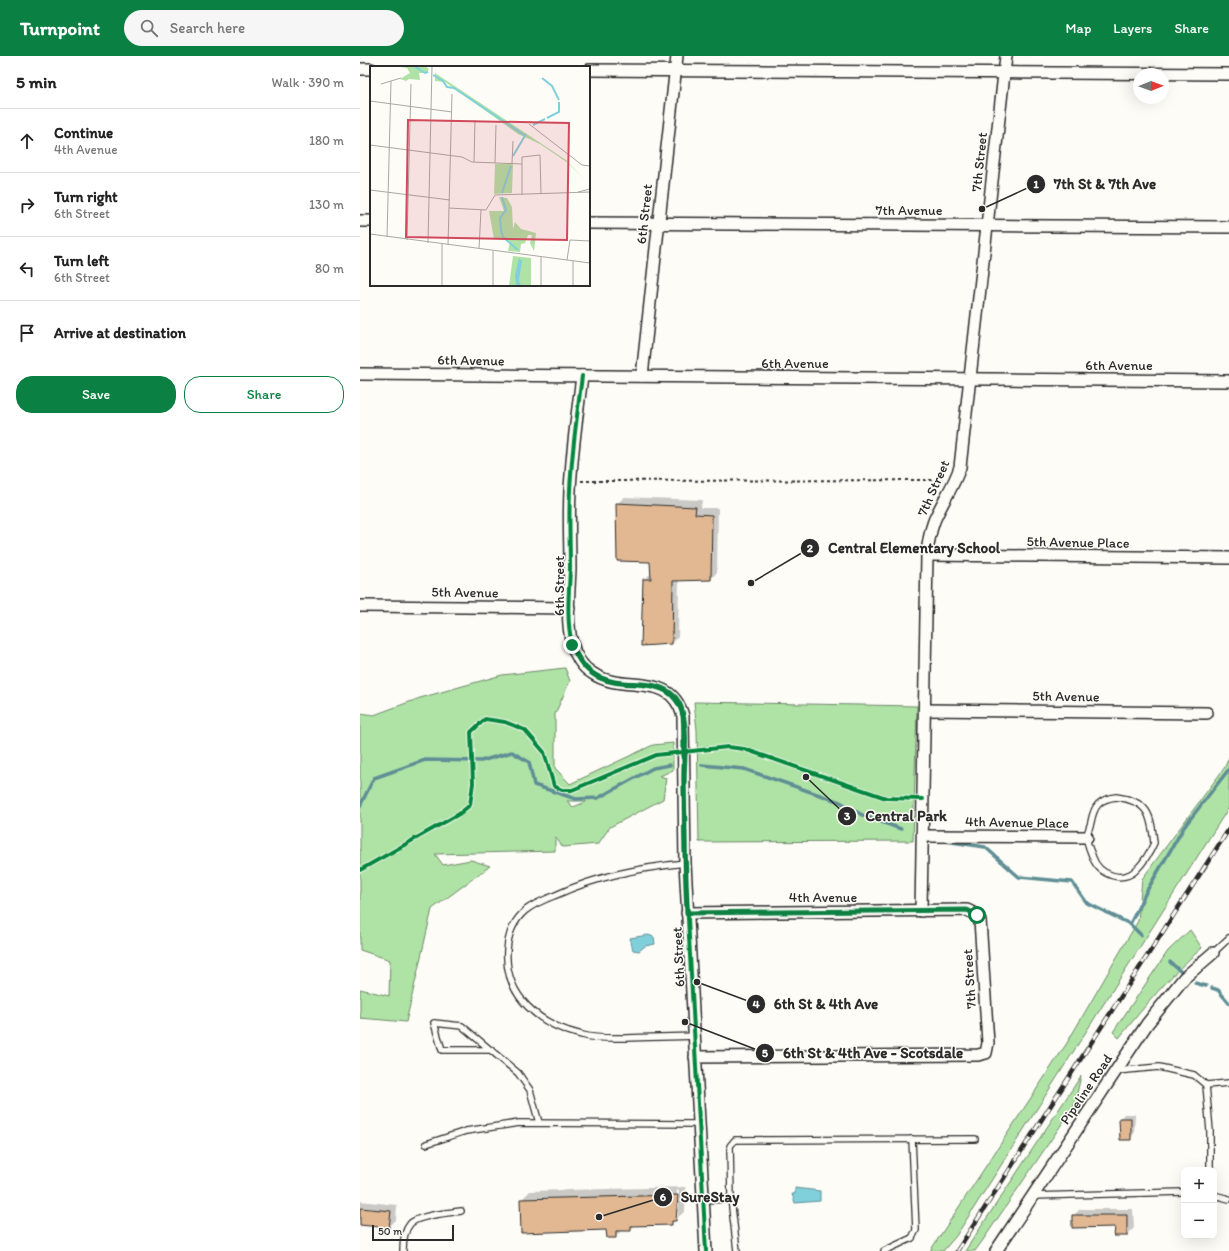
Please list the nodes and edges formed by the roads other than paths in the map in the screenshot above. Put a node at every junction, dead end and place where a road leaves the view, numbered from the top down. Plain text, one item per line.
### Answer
1 (678, 56) edge
2 (1006, 56) edge
3 (590, 70) edge
4 (676, 70) junction
5 (1004, 72) junction
6 (1229, 74) edge
7 (590, 222) edge
8 (658, 223) junction
9 (987, 225) junction
10 (1229, 227) edge
11 (360, 374) edge
12 (582, 376) junction
13 (642, 376) junction
14 (970, 379) junction
15 (1229, 381) edge
16 (927, 555) junction
17 (1229, 558) edge
18 (360, 606) edge
19 (569, 608) junction
20 (925, 710) junction
21 (1207, 713) dead end
22 (923, 836) junction
23 (1087, 837) junction
24 (685, 863) junction
25 (960, 910) joint
26 (921, 911) junction
27 (687, 913) junction
28 (1229, 938) edge
29 (1213, 953) joint
30 (694, 1036) junction
31 (491, 1050) junction
32 (695, 1057) junction
33 (1115, 1071) junction
34 (1229, 1083) edge
35 (1206, 1085) junction
36 (539, 1123) junction
37 (699, 1124) junction
38 (912, 1139) junction
39 (975, 1139) dead end
40 (426, 1144) dead end
41 (1210, 1167) edge
42 (1181, 1192) edge
43 (1032, 1196) junction
44 (1217, 1196) edge
45 (731, 1199) junction
46 (1229, 1199) edge
47 (704, 1200) junction
48 (461, 1211) dead end
49 (403, 1251) edge
50 (706, 1251) edge
51 (737, 1251) edge
52 (884, 1251) edge
53 (996, 1251) edge

1 - 4 street, 6th Street
2 - 5 street, 7th Street
3 - 4 street
4 - 5 street
4 - 8 street, 6th Street
5 - 6 street
5 - 9 street, 7th Street
7 - 8 street, 7th Avenue
8 - 9 street, 7th Avenue
8 - 13 street, 6th Street
9 - 10 street, 7th Avenue
9 - 14 street, 7th Street
11 - 12 street, 6th Avenue
12 - 13 street, 6th Avenue
12 - 19 street, 6th Street
13 - 14 street, 6th Avenue
14 - 15 street, 6th Avenue
14 - 16 street, 7th Street
16 - 17 street, 5th Avenue Place
16 - 20 street, 7th Street
18 - 19 street, 5th Avenue
19 - 24 street, 6th Street
20 - 21 street, 5th Avenue
20 - 22 street, 7th Street
22 - 23 street, 4th Avenue Place
22 - 26 street, 7th Street
23 - 23 lane
24 - 27 street, 6th Street
24 - 30 lane
25 - 26 street, 4th Avenue
25 - 32 street, 7th Street
26 - 27 street, 4th Avenue
27 - 30 street, 6th Street
28 - 29 lane
29 - 33 street, Pipeline Road
30 - 32 street, 6th Street
31 - 31 lane
31 - 36 lane
32 - 37 street, 6th Street
33 - 35 lane
33 - 43 street, Pipeline Road
34 - 35 lane
35 - 41 lane
36 - 37 lane
36 - 40 lane
37 - 47 street, 6th Street
38 - 39 lane
38 - 45 lane
38 - 52 lane
42 - 43 lane
43 - 53 street, Pipeline Road
44 - 46 lane
45 - 47 lane
45 - 51 lane
47 - 50 street, 6th Street
48 - 49 lane

